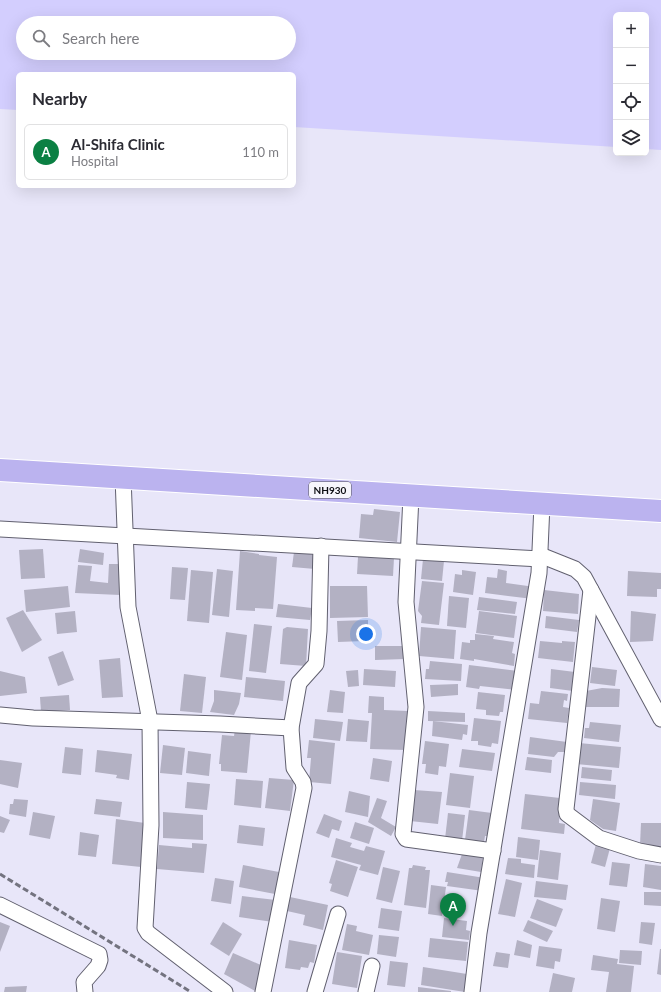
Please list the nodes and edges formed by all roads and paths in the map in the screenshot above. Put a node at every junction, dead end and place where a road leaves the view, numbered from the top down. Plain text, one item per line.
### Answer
1 (0, 470) edge
2 (123, 477) junction
3 (411, 496) junction
4 (542, 504) junction
5 (661, 511) edge
6 (0, 529) edge
7 (125, 534) junction
8 (321, 546) junction
9 (408, 551) junction
10 (540, 557) junction
11 (591, 590) junction
12 (0, 715) edge
13 (661, 720) edge
14 (150, 721) junction
15 (291, 728) junction
16 (493, 851) junction
17 (661, 855) edge
18 (0, 905) edge
19 (338, 914) dead end
20 (372, 966) dead end
21 (85, 992) edge
22 (225, 992) edge
23 (263, 992) edge
24 (315, 992) edge
25 (366, 992) edge
26 (472, 992) edge

1 - 2 highway, NH930
2 - 3 highway, NH930
2 - 7 street
3 - 4 highway, NH930
3 - 9 street
4 - 5 highway, NH930
4 - 10 street
6 - 7 street
7 - 8 street
7 - 14 street
8 - 9 street
8 - 15 street
9 - 10 street
9 - 16 street
10 - 11 street
10 - 16 street
11 - 13 street
11 - 17 street
12 - 14 street
14 - 15 street
14 - 22 street
15 - 23 street
16 - 26 street
18 - 21 street
19 - 24 street
20 - 25 street

